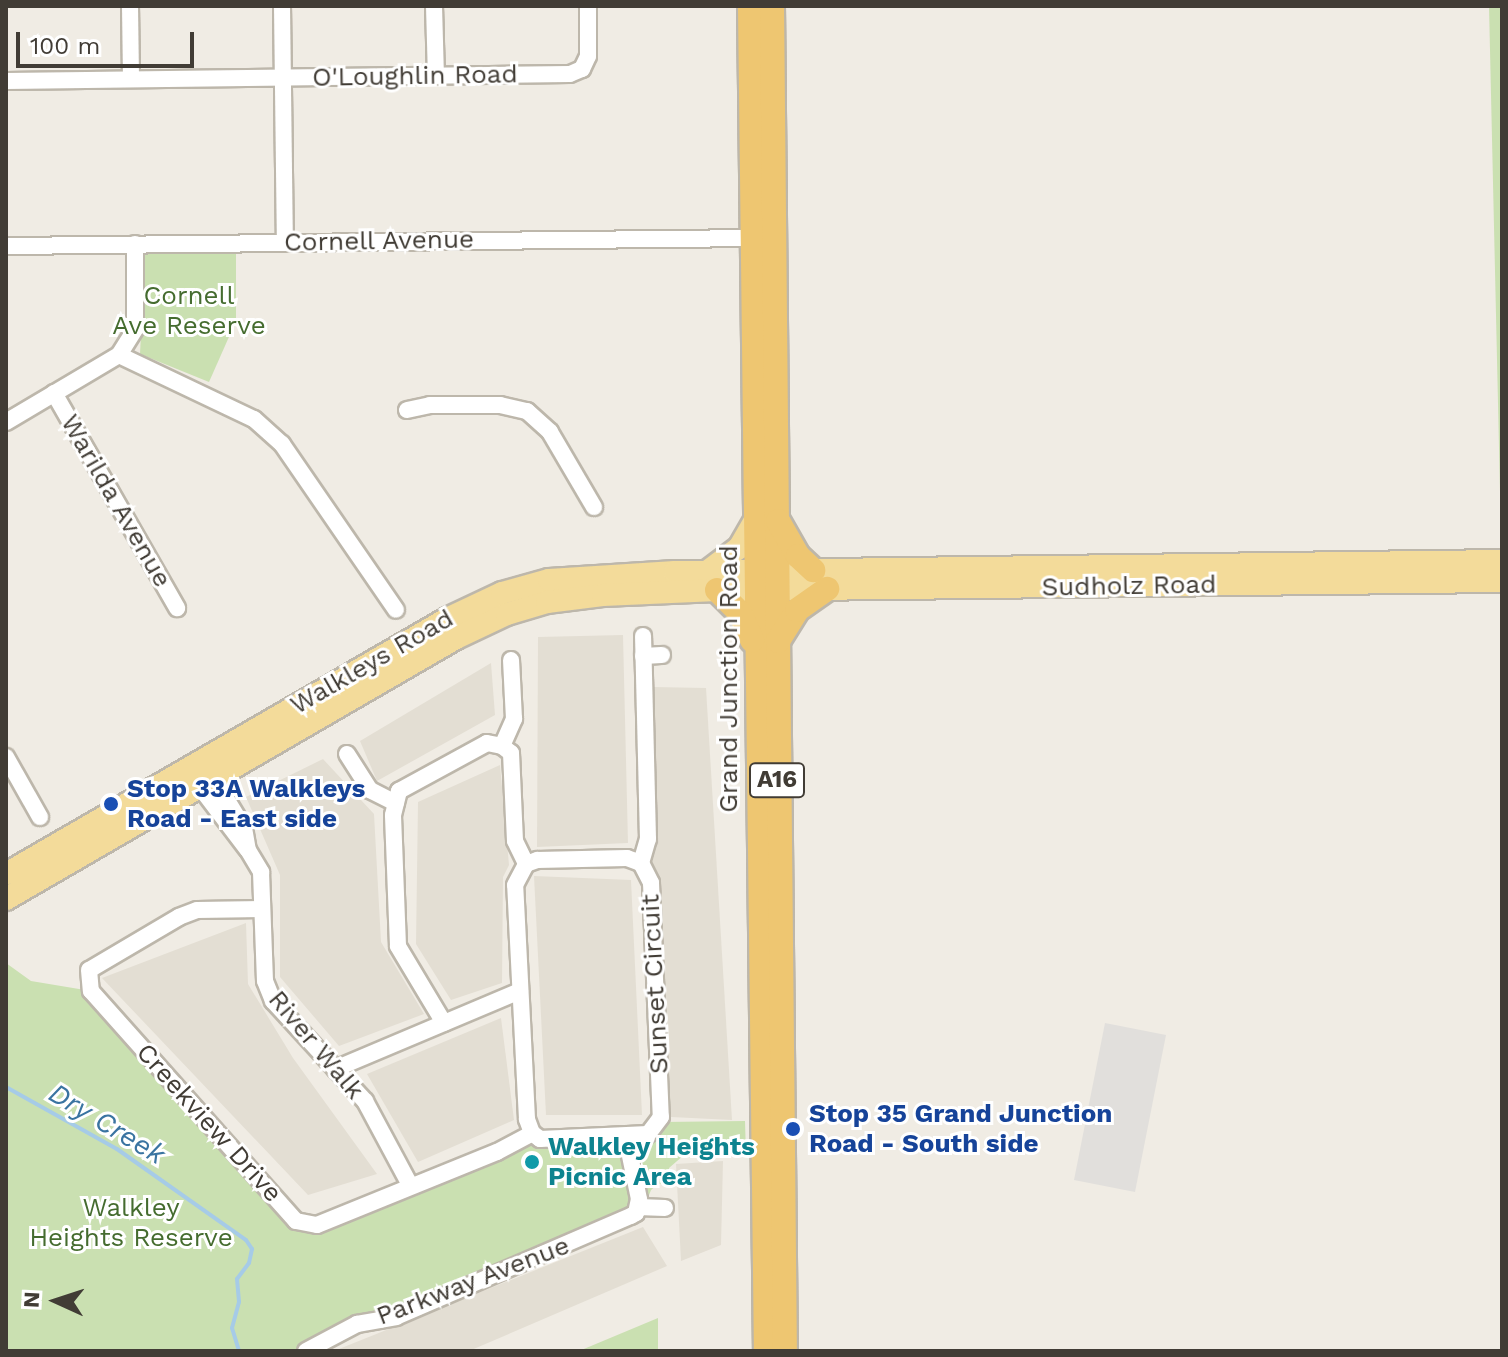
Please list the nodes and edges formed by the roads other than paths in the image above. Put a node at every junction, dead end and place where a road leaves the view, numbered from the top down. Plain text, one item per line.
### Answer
1 (130, 6) edge
2 (282, 6) edge
3 (434, 6) edge
4 (588, 6) edge
5 (750, 6) edge
6 (772, 6) edge
7 (436, 76) junction
8 (283, 77) junction
9 (131, 79) junction
10 (6, 81) edge
11 (763, 238) junction
12 (285, 242) junction
13 (135, 244) junction
14 (6, 246) edge
15 (119, 355) junction
16 (54, 393) junction
17 (407, 410) dead end
18 (6, 422) edge
19 (594, 507) dead end
20 (765, 518) junction
21 (1502, 561) edge
22 (766, 580) junction
23 (820, 580) junction
24 (712, 581) junction
25 (1502, 581) edge
26 (177, 608) dead end
27 (396, 610) dead end
28 (643, 636) dead end
29 (766, 648) junction
30 (662, 655) dead end
31 (643, 656) junction
32 (511, 660) dead end
33 (502, 746) junction
34 (347, 754) dead end
35 (6, 757) edge
36 (200, 773) junction
37 (396, 803) junction
38 (40, 817) dead end
39 (641, 863) junction
40 (526, 864) junction
41 (6, 874) edge
42 (6, 899) edge
43 (262, 909) junction
44 (520, 991) junction
45 (444, 1023) junction
46 (335, 1069) junction
47 (532, 1133) junction
48 (626, 1137) junction
49 (410, 1185) junction
50 (638, 1207) junction
51 (665, 1208) dead end
52 (306, 1351) edge
53 (766, 1351) edge
54 (785, 1351) edge

1 - 9 street
2 - 8 street
3 - 7 street
4 - 7 street, O'Loughlin Road
5 - 11 highway, Grand Junction Road / A16
6 - 11 highway, Grand Junction Road / A16
7 - 8 street, O'Loughlin Road
8 - 9 street, O'Loughlin Road
8 - 12 street
9 - 10 street, O'Loughlin Road
11 - 12 street, Cornell Avenue
11 - 20 highway, Grand Junction Road / A16
12 - 13 street, Cornell Avenue
13 - 14 street, Cornell Avenue
13 - 15 street
15 - 16 street
15 - 27 street
16 - 18 street
16 - 26 street, Warilda Avenue
17 - 19 street
20 - 22 highway, Grand Junction Road / A16
20 - 23 highway
20 - 24 main road
21 - 23 main road, Sudholz Road
22 - 23 main road, Sudholz Road
22 - 24 main road, Walkleys Road
22 - 29 highway, Grand Junction Road / A16
23 - 25 main road, Sudholz Road
23 - 29 highway
24 - 29 highway
24 - 36 main road, Walkleys Road
28 - 31 street
29 - 53 highway, Grand Junction Road / A16
29 - 54 highway, Grand Junction Road / A16
30 - 31 street
31 - 39 street
32 - 33 street
33 - 37 street
33 - 40 street
34 - 37 street
35 - 38 street
36 - 41 main road, Walkleys Road
36 - 42 main road, Walkleys Road
36 - 43 street, River Walk
37 - 45 street
39 - 40 street, Sunset Circuit
39 - 48 street, Sunset Circuit
40 - 44 street
43 - 46 street, River Walk
43 - 49 street, Creekview Drive
44 - 45 street
44 - 47 street
45 - 46 street
46 - 49 street, River Walk
47 - 48 street, Sunset Circuit
47 - 49 street, Creekview Drive
48 - 50 street
50 - 51 street
50 - 52 street, Parkway Avenue

